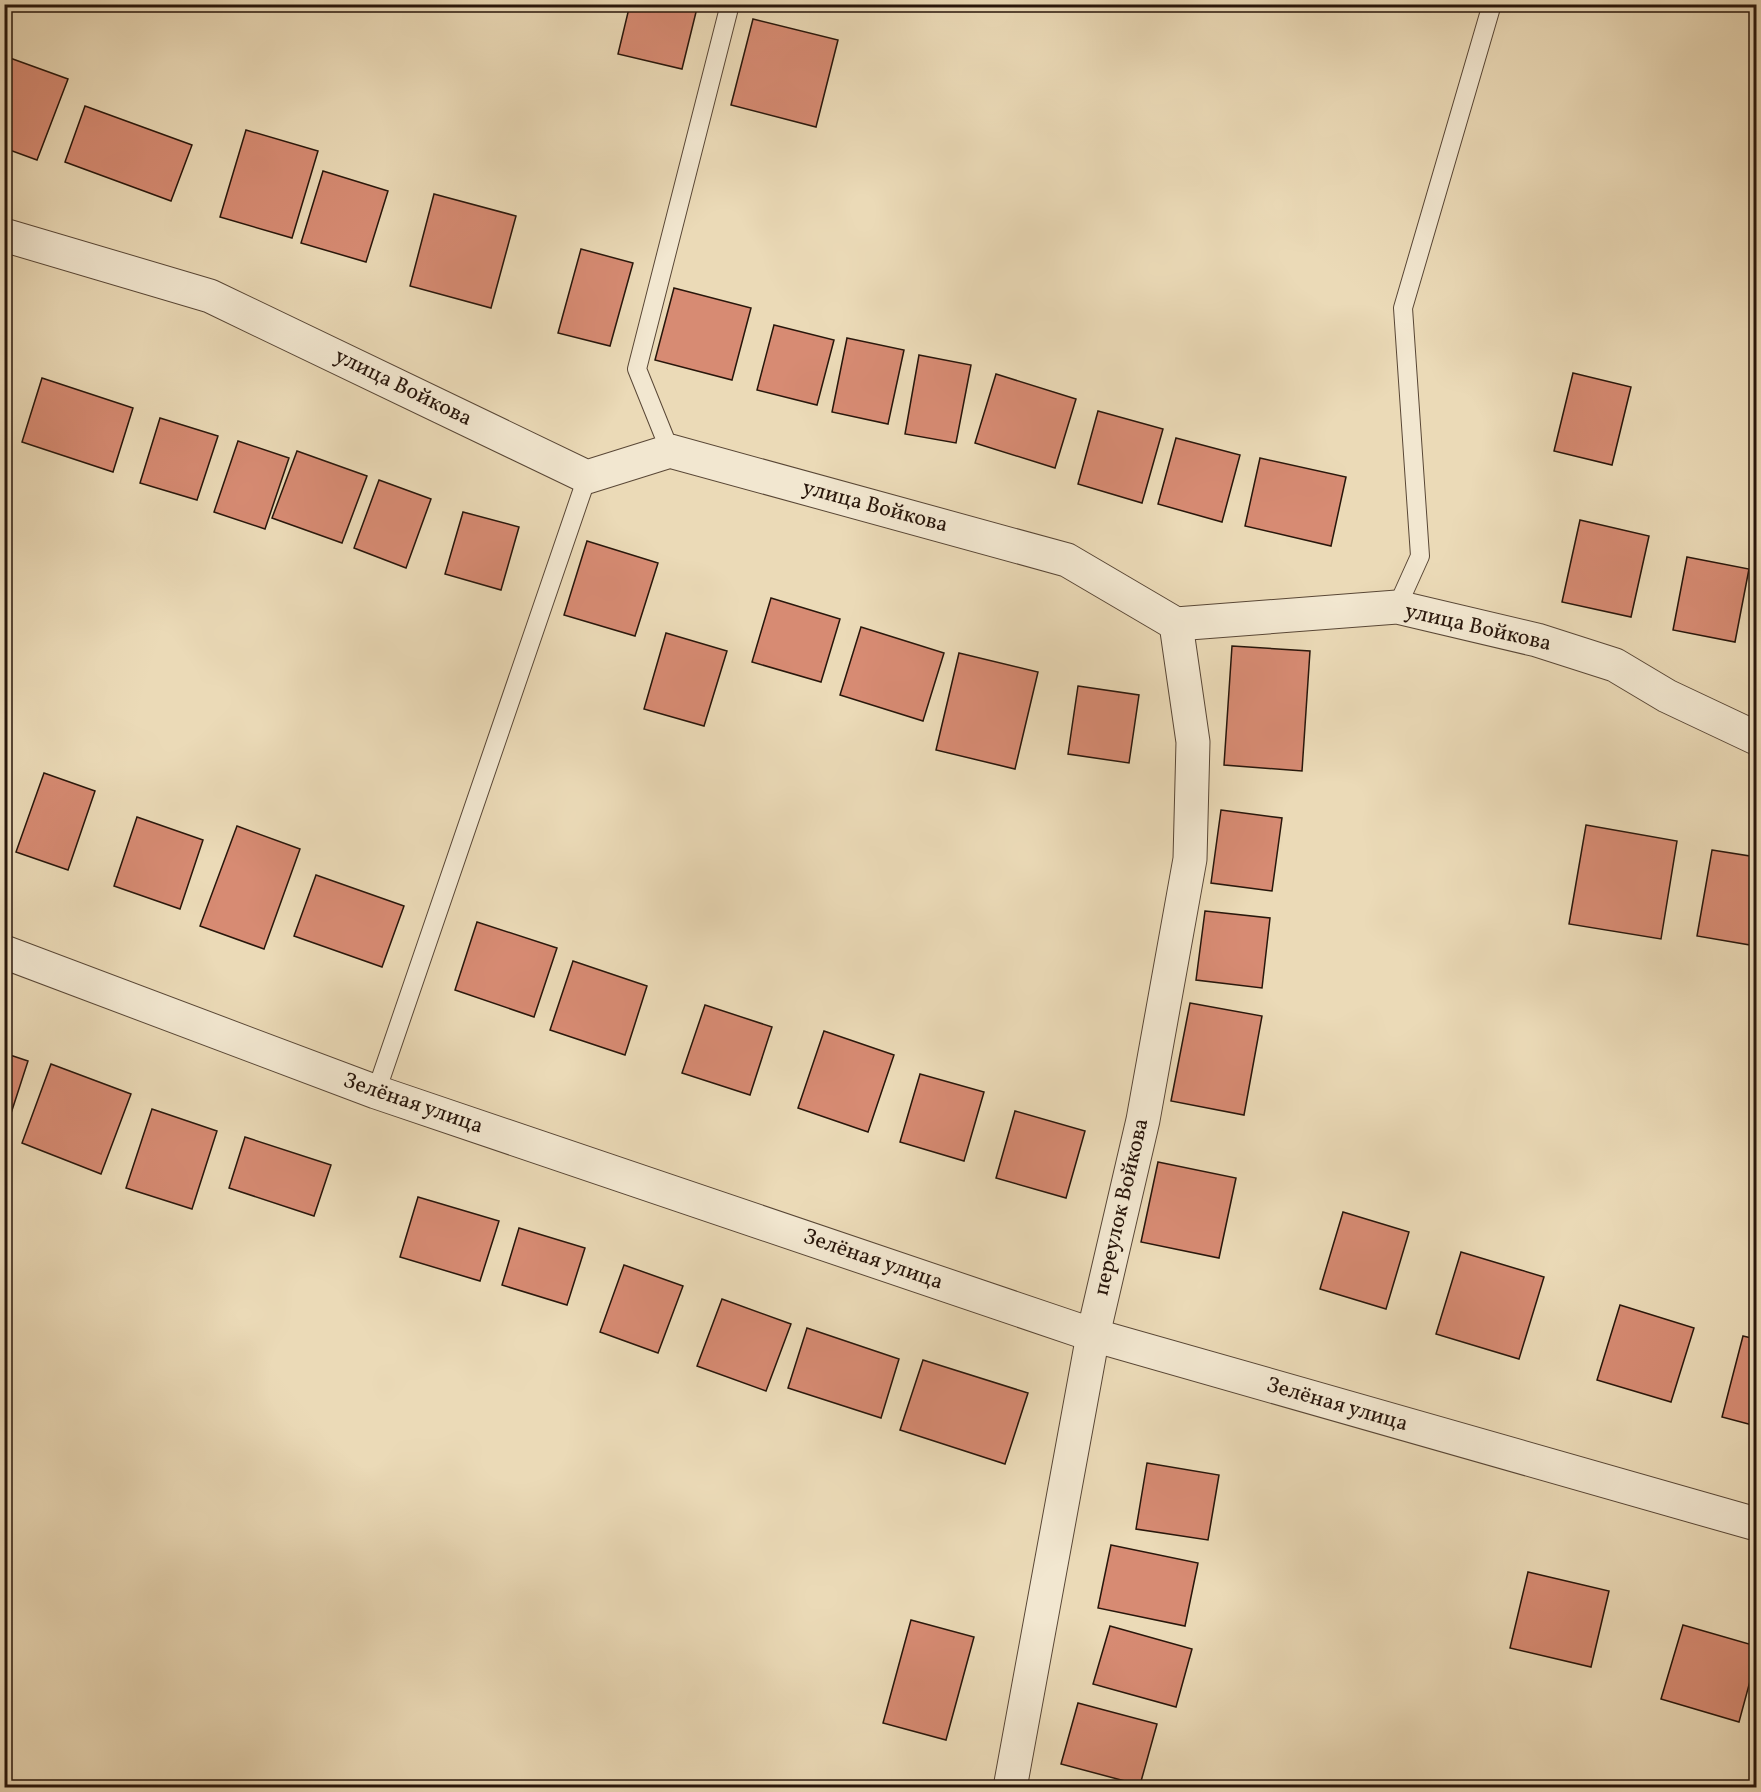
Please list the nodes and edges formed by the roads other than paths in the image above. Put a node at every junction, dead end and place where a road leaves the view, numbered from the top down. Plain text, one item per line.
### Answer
1 (730, 4) edge
2 (1492, 4) edge
3 (4, 235) edge
4 (670, 451) junction
5 (588, 477) junction
6 (1397, 607) junction
7 (1176, 624) junction
8 (1756, 738) edge
9 (4, 952) edge
10 (376, 1092) junction
11 (1093, 1335) junction
12 (1756, 1524) edge
13 (1010, 1788) edge

1 - 4 lane
2 - 6 lane
3 - 5 street, улица Войкова
4 - 5 street
4 - 7 street, улица Войкова
5 - 10 lane
6 - 7 street, улица Войкова
6 - 8 street, улица Войкова
7 - 11 street, переулок Войкова
9 - 10 street, Зелёная улица
10 - 11 street, Зелёная улица
11 - 12 street, Зелёная улица
11 - 13 street, переулок Войкова

